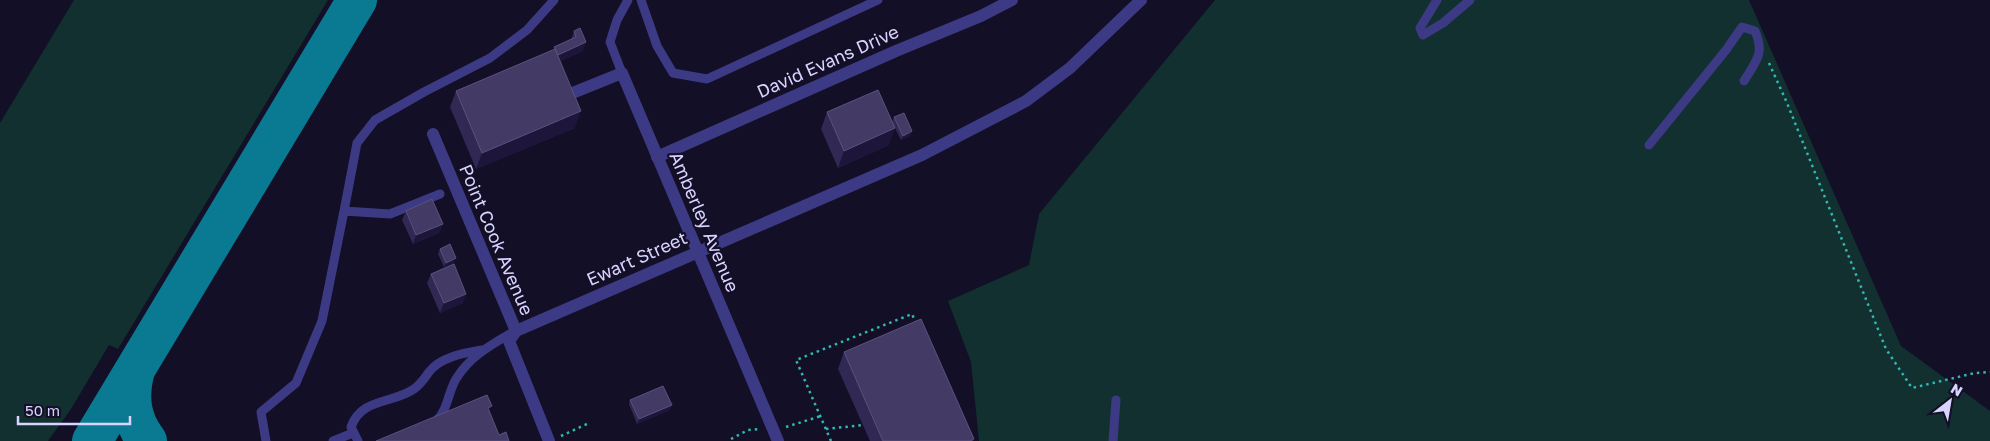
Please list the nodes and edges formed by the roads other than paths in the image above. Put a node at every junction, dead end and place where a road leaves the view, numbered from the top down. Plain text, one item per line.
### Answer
1 (554, 0) edge
2 (628, 0) edge
3 (641, 0) edge
4 (878, 0) edge
5 (1012, 0) edge
6 (1141, 0) edge
7 (1437, 0) edge
8 (1470, 0) edge
9 (622, 73) junction
10 (1744, 81) dead end
11 (565, 96) edge
12 (433, 134) dead end
13 (1649, 145) dead end
14 (658, 157) junction
15 (440, 194) dead end
16 (344, 211) junction
17 (698, 252) junction
18 (516, 331) junction
19 (481, 350) junction
20 (1116, 400) dead end
21 (430, 427) edge
22 (356, 437) edge
23 (266, 441) edge
24 (333, 441) edge
25 (550, 441) edge
26 (778, 441) edge
27 (1113, 441) edge

1 - 16 lane
2 - 9 lane
3 - 4 lane
5 - 14 street, David Evans Drive
6 - 17 street, Ewart Street
7 - 8 lane
9 - 11 street
9 - 14 street, Amberley Avenue
10 - 13 lane
12 - 18 street, Point Cook Avenue
14 - 17 street, Amberley Avenue
15 - 16 lane
16 - 23 lane
17 - 18 street, Ewart Street
17 - 26 street, Amberley Avenue
18 - 19 lane
18 - 25 street, Point Cook Avenue
19 - 21 lane
19 - 22 lane
20 - 27 lane
22 - 24 lane

